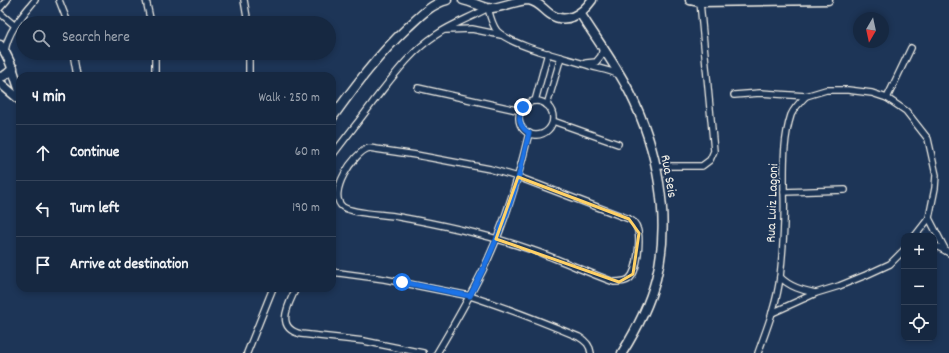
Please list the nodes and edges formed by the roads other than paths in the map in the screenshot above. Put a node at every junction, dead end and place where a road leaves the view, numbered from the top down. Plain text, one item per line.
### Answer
1 (7, 0) edge
2 (35, 0) edge
3 (59, 0) edge
4 (146, 0) edge
5 (244, 0) edge
6 (447, 0) edge
7 (463, 0) edge
8 (491, 0) edge
9 (690, 0) edge
10 (786, 0) edge
11 (828, 0) edge
12 (590, 1) edge
13 (700, 2) junction
14 (541, 3) edge
15 (0, 8) edge
16 (488, 8) junction
17 (0, 13) edge
18 (580, 13) junction
19 (22, 16) edge
20 (65, 16) edge
21 (149, 16) edge
22 (247, 16) edge
23 (16, 23) edge
24 (14, 25) junction
25 (444, 31) junction
26 (503, 36) junction
27 (2, 48) edge
28 (603, 48) junction
29 (911, 48) dead end
30 (548, 53) junction
31 (561, 57) junction
32 (74, 60) edge
33 (155, 60) edge
34 (249, 60) edge
35 (582, 62) junction
36 (13, 68) junction
37 (75, 72) edge
38 (155, 72) edge
39 (249, 72) edge
40 (621, 76) junction
41 (0, 77) edge
42 (16, 78) edge
43 (0, 83) edge
44 (418, 88) dead end
45 (734, 95) dead end
46 (806, 96) junction
47 (16, 97) edge
48 (887, 98) junction
49 (535, 101) junction
50 (547, 105) junction
51 (521, 111) junction
52 (336, 113) edge
53 (553, 121) junction
54 (529, 133) junction
55 (618, 144) dead end
56 (336, 151) edge
57 (656, 166) junction
58 (518, 178) junction
59 (845, 190) dead end
60 (784, 192) junction
61 (929, 218) junction
62 (917, 233) edge
63 (496, 239) junction
64 (937, 247) edge
65 (948, 252) edge
66 (901, 253) edge
67 (336, 273) edge
68 (780, 277) junction
69 (271, 292) edge
70 (294, 292) edge
71 (816, 293) junction
72 (470, 296) junction
73 (772, 313) junction
74 (247, 353) edge
75 (423, 353) edge
76 (437, 353) edge
77 (591, 353) edge
78 (622, 353) edge
79 (758, 353) edge

1 - 15 street
2 - 19 street
3 - 20 street
4 - 21 street
5 - 22 street
6 - 52 street
7 - 16 street
8 - 16 street
9 - 13 street
10 - 11 street
10 - 13 street
12 - 18 street
13 - 57 street
14 - 16 street
14 - 18 street
16 - 25 street
16 - 26 street
17 - 24 street
18 - 28 street, Rua Seis
23 - 24 street
24 - 27 street
25 - 26 street
25 - 56 street
26 - 30 street
27 - 36 street
28 - 35 street
28 - 40 street, Rua Seis
29 - 48 street
30 - 31 street
30 - 49 street
31 - 35 street
31 - 50 street
32 - 37 street
33 - 38 street
34 - 39 street
35 - 40 street
36 - 41 street
36 - 42 street
40 - 57 street, Rua Seis
43 - 47 street
44 - 51 street
45 - 46 street
46 - 48 street
46 - 60 street, Rua Luiz Lagoni
48 - 61 street
49 - 50 street
49 - 51 street
50 - 53 street
51 - 54 street
53 - 54 street
53 - 55 street
54 - 58 street
57 - 78 street, Rua Seis
58 - 63 street
58 - 63 street
58 - 63 street
59 - 60 street
60 - 68 street, Rua Luiz Lagoni
61 - 62 street
61 - 65 street
63 - 72 street
64 - 65 street
66 - 71 street
67 - 72 street
68 - 71 street
68 - 73 street, Rua Luiz Lagoni
69 - 74 street
70 - 75 street
71 - 73 street
72 - 76 street
72 - 77 street
73 - 79 street, Rua Luiz Lagoni

